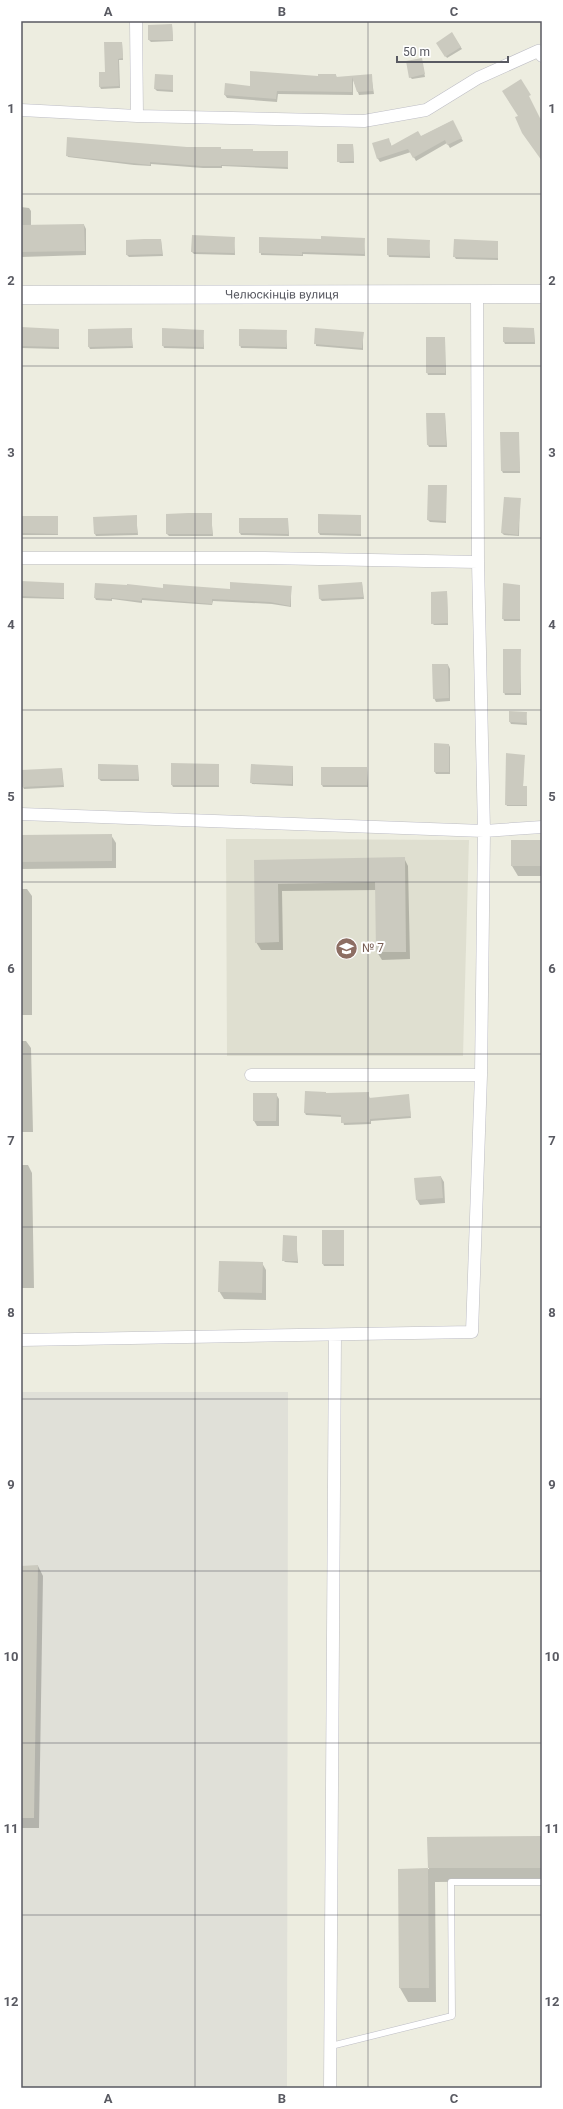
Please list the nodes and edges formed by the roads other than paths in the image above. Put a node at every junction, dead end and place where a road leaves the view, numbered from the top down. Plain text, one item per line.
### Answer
1 (136, 21) edge
2 (542, 56) edge
3 (21, 110) edge
4 (137, 116) junction
5 (477, 294) junction
6 (542, 294) edge
7 (21, 295) edge
8 (21, 558) edge
9 (478, 562) junction
10 (21, 814) edge
11 (542, 827) edge
12 (484, 830) junction
13 (252, 1075) dead end
14 (481, 1075) junction
15 (335, 1334) junction
16 (21, 1340) edge
17 (542, 1882) edge
18 (331, 2046) junction
19 (330, 2088) edge

1 - 4 street
2 - 4 street
3 - 4 street
5 - 6 main road, Челюскінців вулиця
5 - 7 main road, Челюскінців вулиця
5 - 9 street
8 - 9 street
9 - 12 street
10 - 12 street
11 - 12 street
12 - 14 street
13 - 14 street
14 - 15 street
15 - 16 street
15 - 18 street
17 - 18 lane
18 - 19 street

